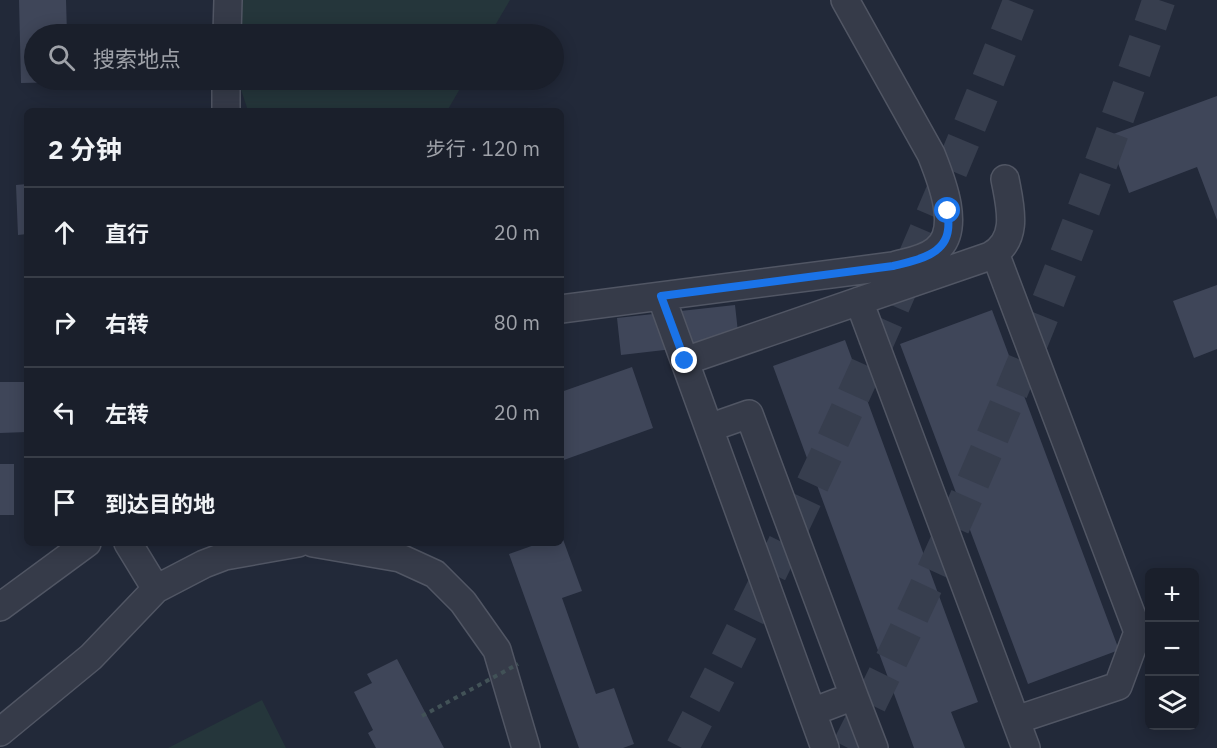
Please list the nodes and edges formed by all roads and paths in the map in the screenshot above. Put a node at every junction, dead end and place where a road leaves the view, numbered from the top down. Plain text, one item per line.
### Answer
1 (228, 0) edge
2 (844, 0) edge
3 (227, 24) edge
4 (226, 90) edge
5 (226, 108) edge
6 (1005, 179) dead end
7 (995, 254) junction
8 (661, 296) junction
9 (859, 301) junction
10 (564, 309) edge
11 (685, 361) junction
12 (709, 428) junction
13 (83, 546) edge
14 (130, 546) edge
15 (261, 546) edge
16 (330, 546) edge
17 (224, 549) edge
18 (156, 589) junction
19 (0, 607) edge
20 (519, 664) dead end
21 (854, 696) junction
22 (812, 712) junction
23 (422, 716) dead end
24 (1016, 720) junction
25 (0, 732) edge
26 (526, 748) edge
27 (825, 748) edge
28 (874, 748) edge
29 (1026, 748) edge

1 - 3 street
2 - 8 street
4 - 5 street
6 - 7 street
7 - 9 street
7 - 24 street
8 - 10 street
8 - 11 street
9 - 11 street
9 - 24 street
11 - 12 street
12 - 21 street
12 - 22 street
13 - 19 street
14 - 18 street
15 - 17 street
16 - 26 street
17 - 18 street
18 - 25 street
20 - 23 path, bridge
21 - 22 street
21 - 28 street
22 - 27 street
24 - 29 street

